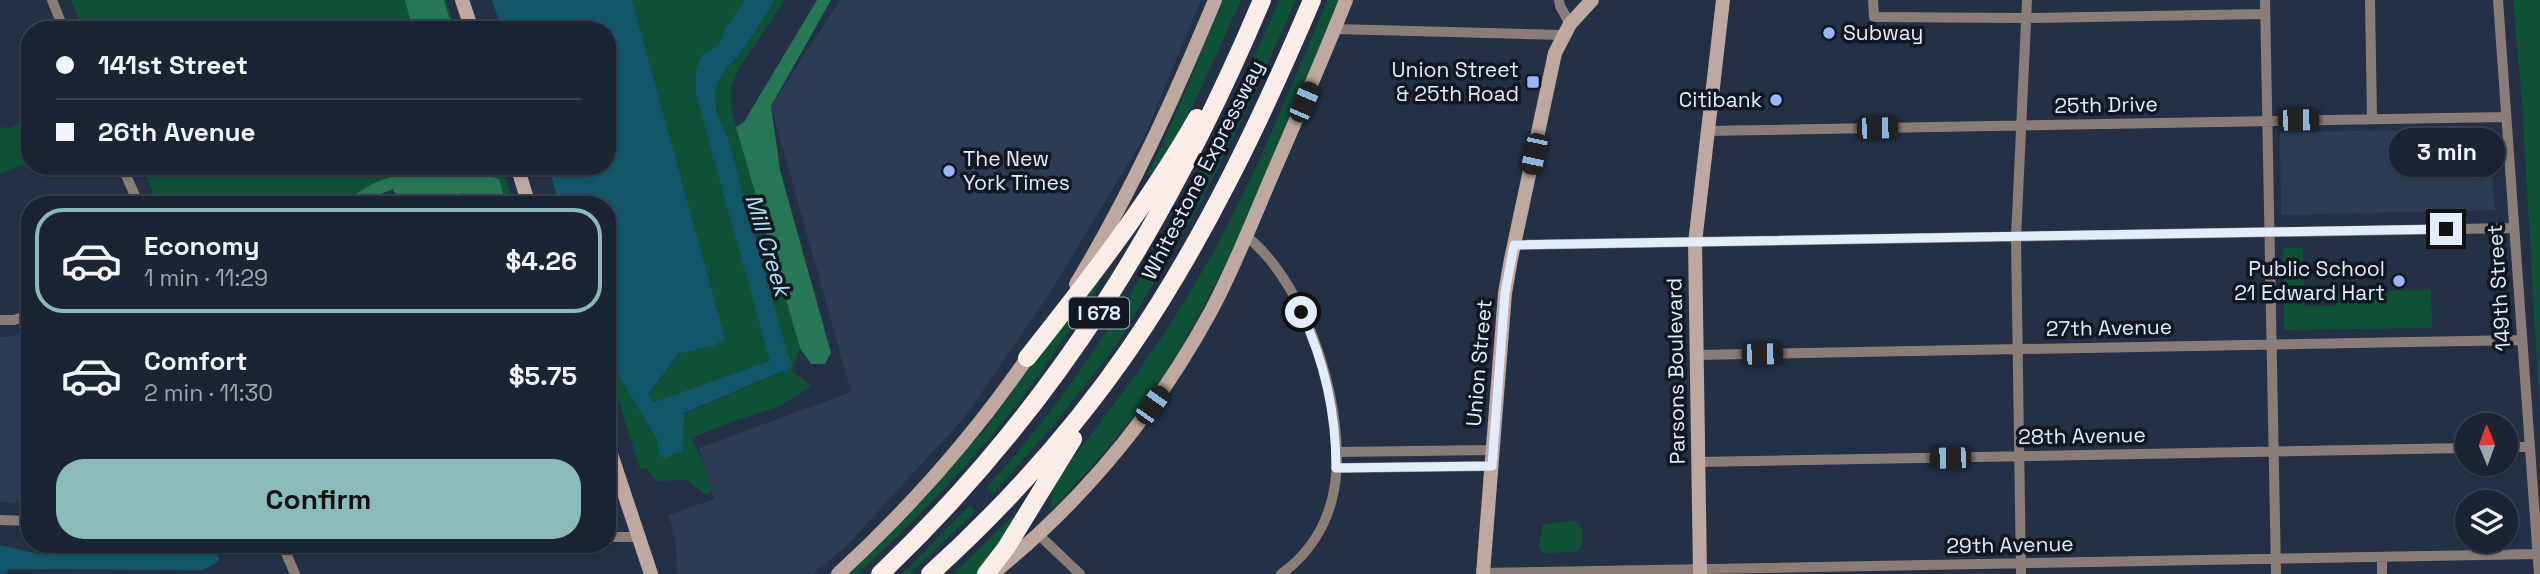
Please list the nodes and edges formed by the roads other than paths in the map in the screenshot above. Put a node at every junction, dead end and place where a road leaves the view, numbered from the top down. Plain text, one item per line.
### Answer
1 (52, 0) edge
2 (462, 0) edge
3 (1215, 0) edge
4 (1312, 0) edge
5 (1346, 0) edge
6 (1559, 0) edge
7 (1592, 0) edge
8 (1723, 0) edge
9 (1873, 0) edge
10 (2027, 0) edge
11 (2265, 0) edge
12 (2370, 0) edge
13 (2498, 0) edge
14 (1260, 6) edge
15 (2265, 14) junction
16 (2026, 18) junction
17 (60, 21) edge
18 (469, 21) edge
19 (1335, 29) junction
20 (1566, 29) junction
21 (2505, 117) junction
22 (2372, 119) junction
23 (2267, 121) junction
24 (2021, 126) junction
25 (1707, 131) junction
26 (126, 175) edge
27 (520, 175) edge
28 (134, 196) edge
29 (526, 196) edge
30 (2514, 228) junction
31 (2269, 233) junction
32 (1246, 236) junction
33 (2016, 238) junction
34 (1695, 243) junction
35 (1514, 245) junction
36 (21, 318) edge
37 (0, 320) edge
38 (2522, 340) junction
39 (2271, 344) junction
40 (1129, 349) junction
41 (2018, 349) junction
42 (1696, 355) junction
43 (1027, 358) junction
44 (2518, 447) edge
45 (2530, 447) junction
46 (2455, 448) edge
47 (1493, 450) junction
48 (1336, 452) junction
49 (2273, 452) junction
50 (2020, 456) junction
51 (1698, 462) junction
52 (1492, 466) junction
53 (1336, 468) junction
54 (616, 469) edge
55 (0, 520) edge
56 (21, 521) edge
57 (1039, 535) junction
58 (616, 537) edge
59 (639, 537) junction
60 (286, 553) edge
61 (2538, 554) junction
62 (2382, 557) junction
63 (2276, 559) junction
64 (2021, 569) edge
65 (1700, 572) edge
66 (295, 574) edge
67 (651, 574) edge
68 (838, 574) edge
69 (880, 574) edge
70 (930, 574) edge
71 (986, 574) edge
72 (992, 574) edge
73 (1080, 574) edge
74 (1281, 574) edge
75 (1483, 574) edge
76 (2276, 574) edge
77 (2382, 574) edge
78 (2539, 574) edge

1 - 17 street
2 - 18 main road
3 - 43 main road
4 - 40 highway, Whitestone Expressway / I 678
5 - 19 main road
6 - 20 street
7 - 20 main road
8 - 25 main road, Parsons Boulevard
9 - 16 street
10 - 16 street
11 - 15 street
12 - 22 street
13 - 21 street, 149th Street
14 - 43 highway
14 - 69 highway, Whitestone Expressway / I 678
15 - 16 street
15 - 23 street
16 - 24 street
19 - 20 street
19 - 32 main road
20 - 35 main road, Union Street
21 - 22 street, 25th Drive
21 - 30 street, 149th Street
22 - 23 street, 25th Drive
23 - 24 street, 25th Drive
23 - 31 street
24 - 25 street, 25th Drive
24 - 33 street
25 - 34 main road, Parsons Boulevard
26 - 28 street
27 - 29 main road
30 - 31 street
30 - 38 street, 149th Street
31 - 33 street
31 - 39 street
32 - 48 street
32 - 57 main road
33 - 34 street
33 - 41 street
34 - 35 street
34 - 42 main road, Parsons Boulevard
35 - 47 main road, Union Street
36 - 37 street
38 - 39 street, 27th Avenue
38 - 45 street, 149th Street
39 - 41 street, 27th Avenue
39 - 49 street
40 - 70 highway, Whitestone Expressway / I 678
40 - 71 highway
41 - 42 street, 27th Avenue
41 - 50 street
42 - 51 main road, Parsons Boulevard
43 - 68 main road
44 - 45 street
45 - 61 street, 149th Street
46 - 49 street, 28th Avenue
47 - 48 street
47 - 52 main road, Union Street
48 - 53 street
49 - 50 street, 28th Avenue
49 - 63 street
50 - 51 street, 28th Avenue
50 - 64 street
51 - 65 main road, Parsons Boulevard
52 - 53 street
52 - 75 main road, Union Street
53 - 74 street
54 - 59 main road
55 - 56 street
57 - 72 main road
57 - 73 street
58 - 59 street
59 - 67 main road
60 - 66 street
61 - 62 street, 29th Avenue
61 - 78 street, 149th Street
62 - 63 street, 29th Avenue
62 - 77 street
63 - 64 street, 29th Avenue
63 - 76 street
64 - 65 street, 29th Avenue
65 - 75 street, 29th Avenue

